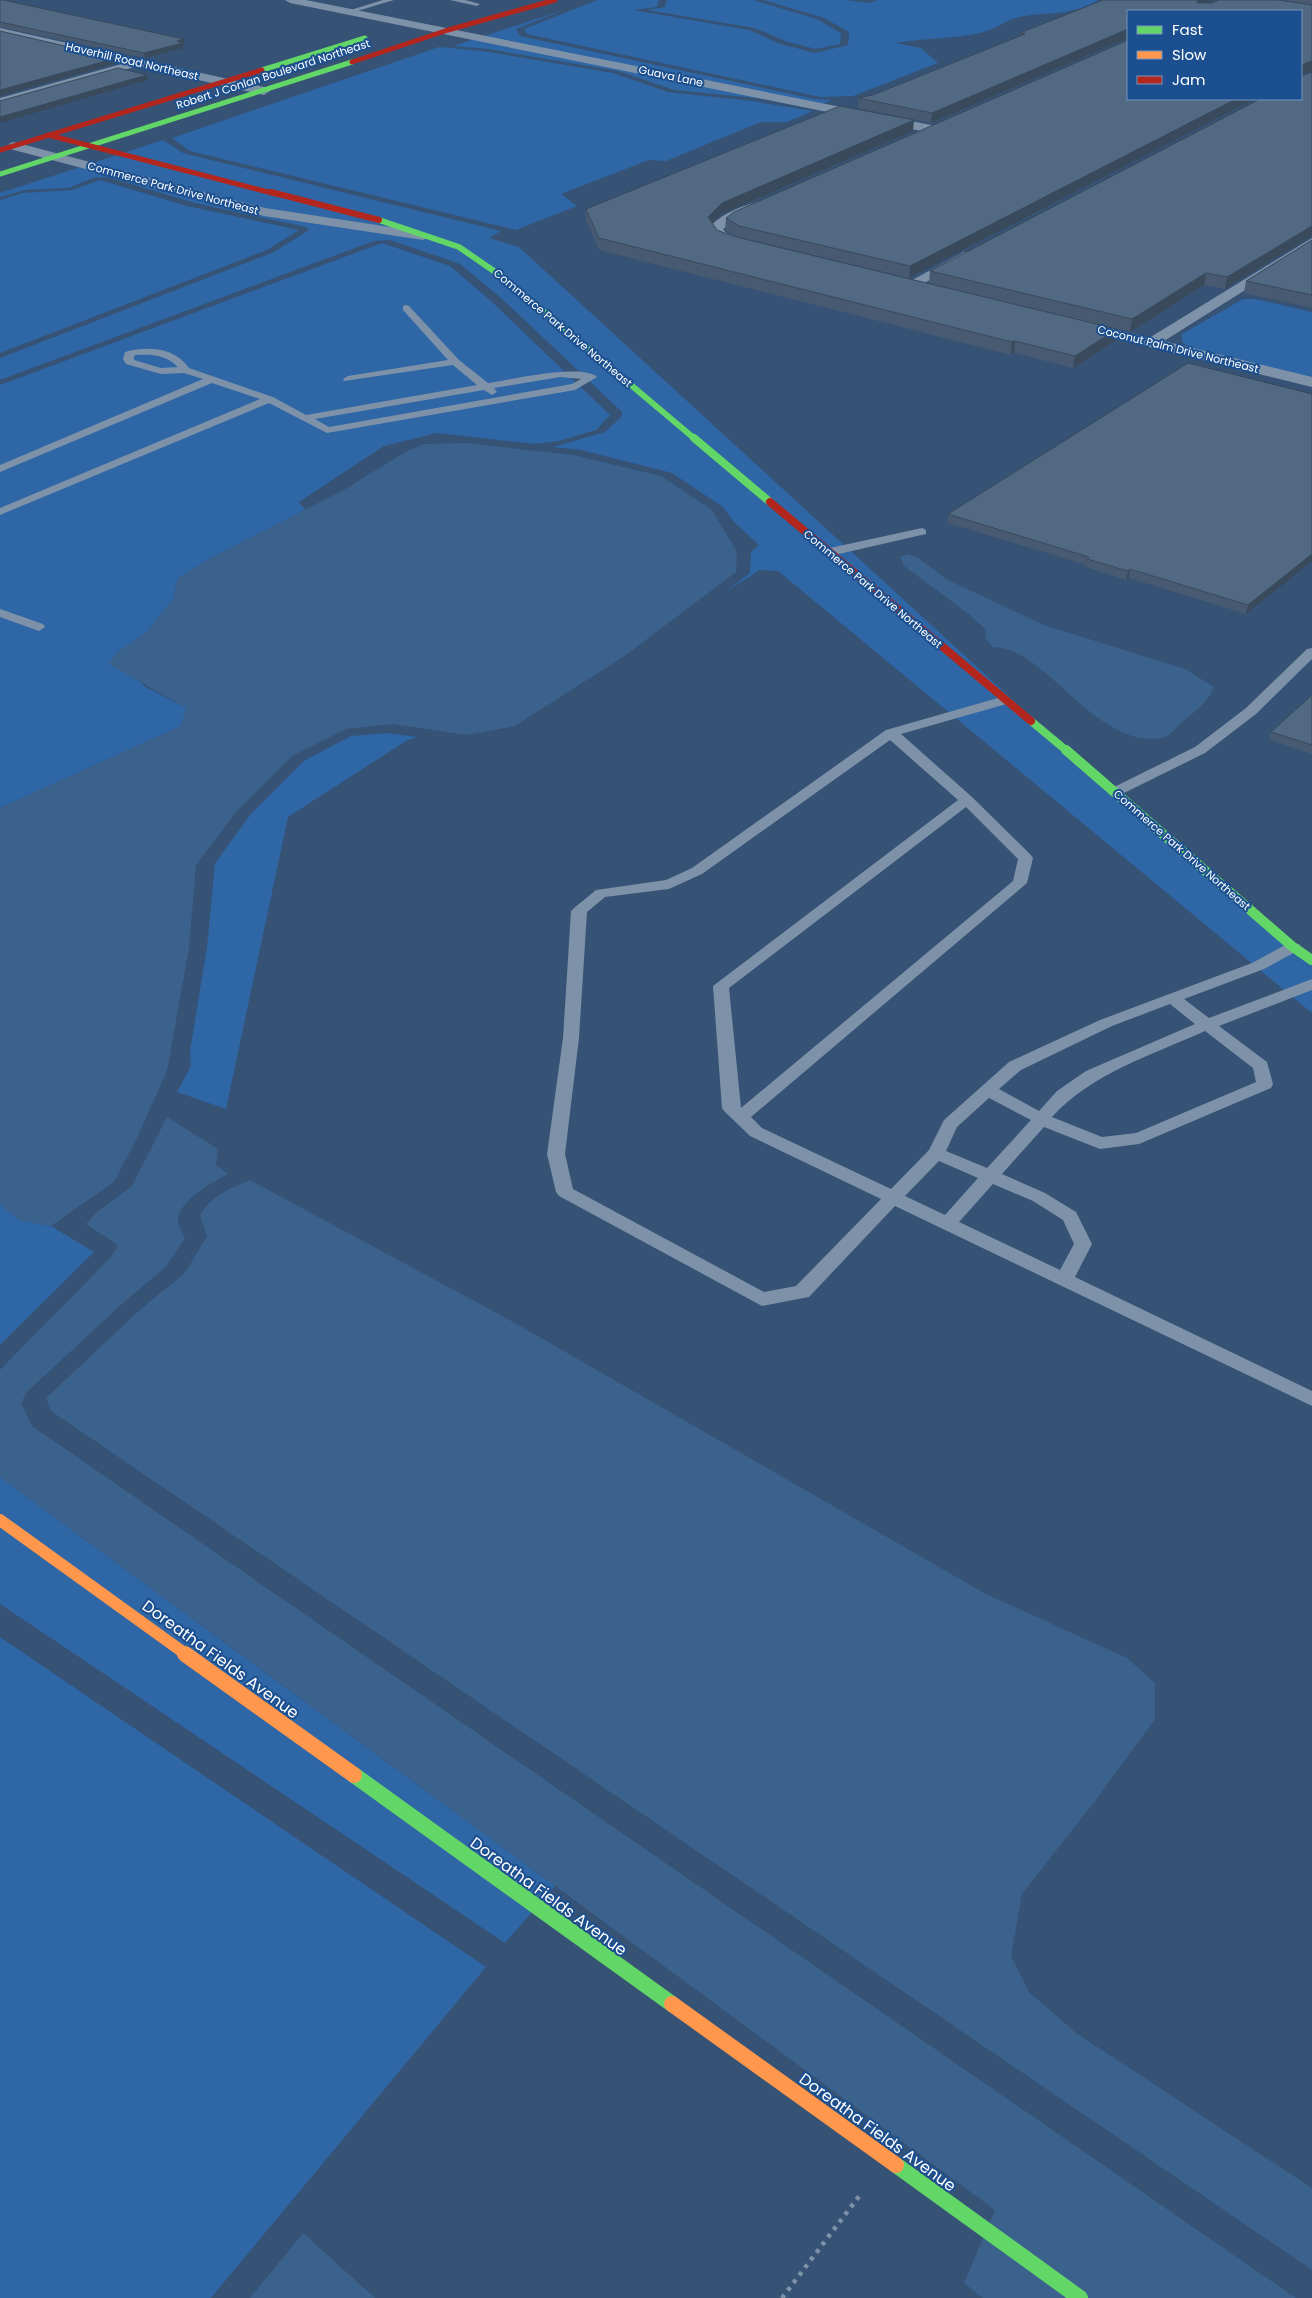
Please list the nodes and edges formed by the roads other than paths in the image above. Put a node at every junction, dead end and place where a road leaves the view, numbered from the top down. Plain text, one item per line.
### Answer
1 (293, 0) edge
2 (391, 0) edge
3 (453, 0) edge
4 (491, 0) edge
5 (555, 0) edge
6 (477, 4) junction
7 (347, 12) junction
8 (410, 25) junction
9 (0, 30) edge
10 (448, 30) junction
11 (137, 62) junction
12 (224, 82) junction
13 (264, 92) junction
14 (0, 102) edge
15 (48, 135) junction
16 (913, 137) edge
17 (14, 146) junction
18 (90, 146) junction
19 (0, 150) edge
20 (56, 157) junction
21 (0, 174) edge
22 (252, 188) junction
23 (772, 200) edge
24 (220, 201) junction
25 (423, 236) junction
26 (1312, 242) edge
27 (756, 248) edge
28 (980, 248) edge
29 (929, 289) edge
30 (406, 308) dead end
31 (1064, 322) edge
32 (1151, 343) junction
33 (455, 362) junction
34 (185, 370) junction
35 (616, 372) junction
36 (592, 376) junction
37 (348, 379) dead end
38 (210, 380) junction
39 (1312, 382) edge
40 (487, 387) junction
41 (436, 396) junction
42 (269, 399) junction
43 (500, 399) junction
44 (449, 408) junction
45 (354, 410) junction
46 (305, 418) junction
47 (366, 422) junction
48 (0, 468) edge
49 (0, 512) edge
50 (922, 532) dead end
51 (830, 552) junction
52 (0, 613) edge
53 (39, 627) dead end
54 (1312, 652) edge
55 (1005, 700) junction
56 (891, 733) junction
57 (1114, 792) junction
58 (967, 800) junction
59 (1293, 947) junction
60 (1312, 960) edge
61 (1312, 984) edge
62 (1172, 998) junction
63 (1206, 1025) junction
64 (989, 1091) junction
65 (740, 1117) junction
66 (1041, 1119) junction
67 (936, 1152) junction
68 (990, 1176) junction
69 (893, 1200) junction
70 (947, 1224) junction
71 (1065, 1279) junction
72 (1312, 1399) edge
73 (0, 1520) edge
74 (1080, 2298) edge

1 - 7 street, Guava Lane
2 - 7 lane
3 - 6 lane
4 - 6 street, Robert J Conlan Boulevard Northeast
5 - 10 street, Robert J Conlan Boulevard Northeast
6 - 8 street, Robert J Conlan Boulevard Northeast
7 - 8 street, Guava Lane
8 - 10 street, Guava Lane
8 - 12 street, Robert J Conlan Boulevard Northeast
9 - 11 street, Haverhill Road Northeast
10 - 13 street, Robert J Conlan Boulevard Northeast
10 - 16 street, Guava Lane
11 - 12 street, Haverhill Road Northeast
11 - 14 street
12 - 13 street, Haverhill Road Northeast
12 - 15 street, Robert J Conlan Boulevard Northeast
13 - 18 street, Robert J Conlan Boulevard Northeast
15 - 17 street, Robert J Conlan Boulevard Northeast
15 - 18 street, Commerce Park Drive Northeast
17 - 19 street, Robert J Conlan Boulevard Northeast
17 - 20 street, Commerce Park Drive Northeast
18 - 20 street, Robert J Conlan Boulevard Northeast
18 - 22 street, Commerce Park Drive Northeast
20 - 21 street, Robert J Conlan Boulevard Northeast
20 - 24 street, Commerce Park Drive Northeast
22 - 24 street
22 - 25 street, Commerce Park Drive Northeast
23 - 27 street
24 - 25 street, Commerce Park Drive Northeast
25 - 35 street, Commerce Park Drive Northeast
26 - 32 street
28 - 29 street
30 - 33 lane
31 - 32 street, Coconut Palm Drive Northeast
32 - 39 street, Coconut Palm Drive Northeast
33 - 37 lane
33 - 40 lane
34 - 34 lane
34 - 38 lane
35 - 36 lane
35 - 51 street, Commerce Park Drive Northeast
36 - 40 lane
36 - 43 lane
38 - 42 lane
38 - 48 lane
40 - 41 lane
40 - 43 lane
41 - 44 lane
41 - 45 lane
42 - 46 lane
42 - 49 lane
43 - 44 lane
44 - 47 lane
45 - 46 lane
45 - 47 lane
46 - 47 lane
50 - 51 lane
51 - 55 street, Commerce Park Drive Northeast
52 - 53 lane
54 - 57 lane
55 - 56 lane
55 - 57 street, Commerce Park Drive Northeast
56 - 58 lane
56 - 69 lane
57 - 59 street, Commerce Park Drive Northeast
58 - 65 lane
58 - 65 lane
59 - 60 street, Commerce Park Drive Northeast
59 - 62 lane
61 - 63 lane
62 - 63 lane
62 - 64 lane
63 - 66 lane
63 - 66 lane
64 - 66 lane
64 - 67 lane
65 - 69 lane
66 - 68 lane
67 - 68 lane
67 - 69 lane
68 - 70 lane
68 - 71 lane
69 - 70 lane
70 - 71 lane
71 - 72 lane
73 - 74 street, Doreatha Fields Avenue

